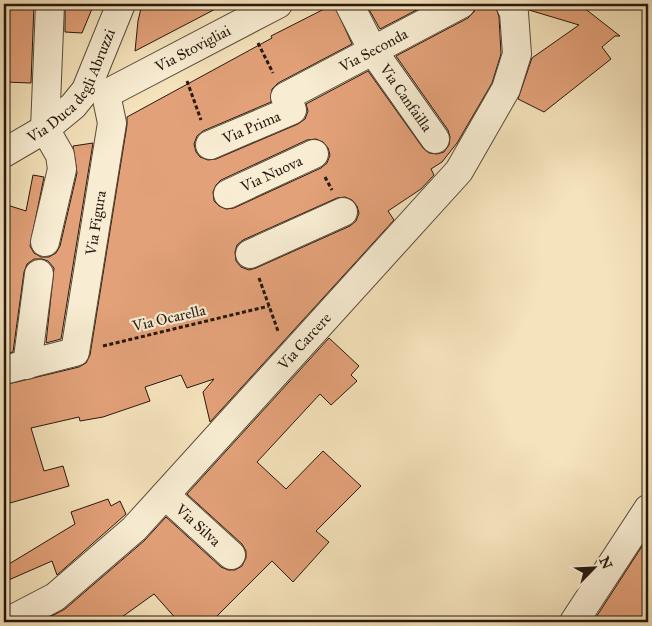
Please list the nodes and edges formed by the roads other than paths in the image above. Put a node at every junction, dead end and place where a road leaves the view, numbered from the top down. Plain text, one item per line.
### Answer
1 (50, 4) edge
2 (121, 4) edge
3 (278, 4) edge
4 (349, 4) edge
5 (461, 4) edge
6 (510, 4) edge
7 (373, 51) junction
8 (96, 92) junction
9 (288, 103) joint
10 (45, 129) junction
11 (435, 140) dead end
12 (210, 145) dead end
13 (4, 153) edge
14 (314, 154) dead end
15 (228, 194) dead end
16 (343, 212) dead end
17 (46, 242) dead end
18 (250, 254) dead end
19 (39, 274) dead end
20 (16, 368) edge
21 (165, 495) junction
22 (648, 509) edge
23 (231, 555) dead end
24 (7, 622) edge
25 (574, 622) edge

1 - 10 street
2 - 8 street, Via Duca degli Abruzzi
3 - 8 street, Via Stovigliai
4 - 7 street, Via Canfailla
5 - 7 street, Via Seconda
6 - 21 street, Via Carcere
7 - 9 street, Via Seconda
7 - 11 street, Via Canfailla
8 - 10 street, Via Duca degli Abruzzi
8 - 20 street, Via Figura
9 - 12 street, Via Prima
10 - 13 street, Via Duca degli Abruzzi
10 - 17 street
14 - 15 street, Via Nuova
16 - 18 street
19 - 20 street
21 - 23 street, Via Silva
21 - 24 street, Via Carcere
22 - 25 street

